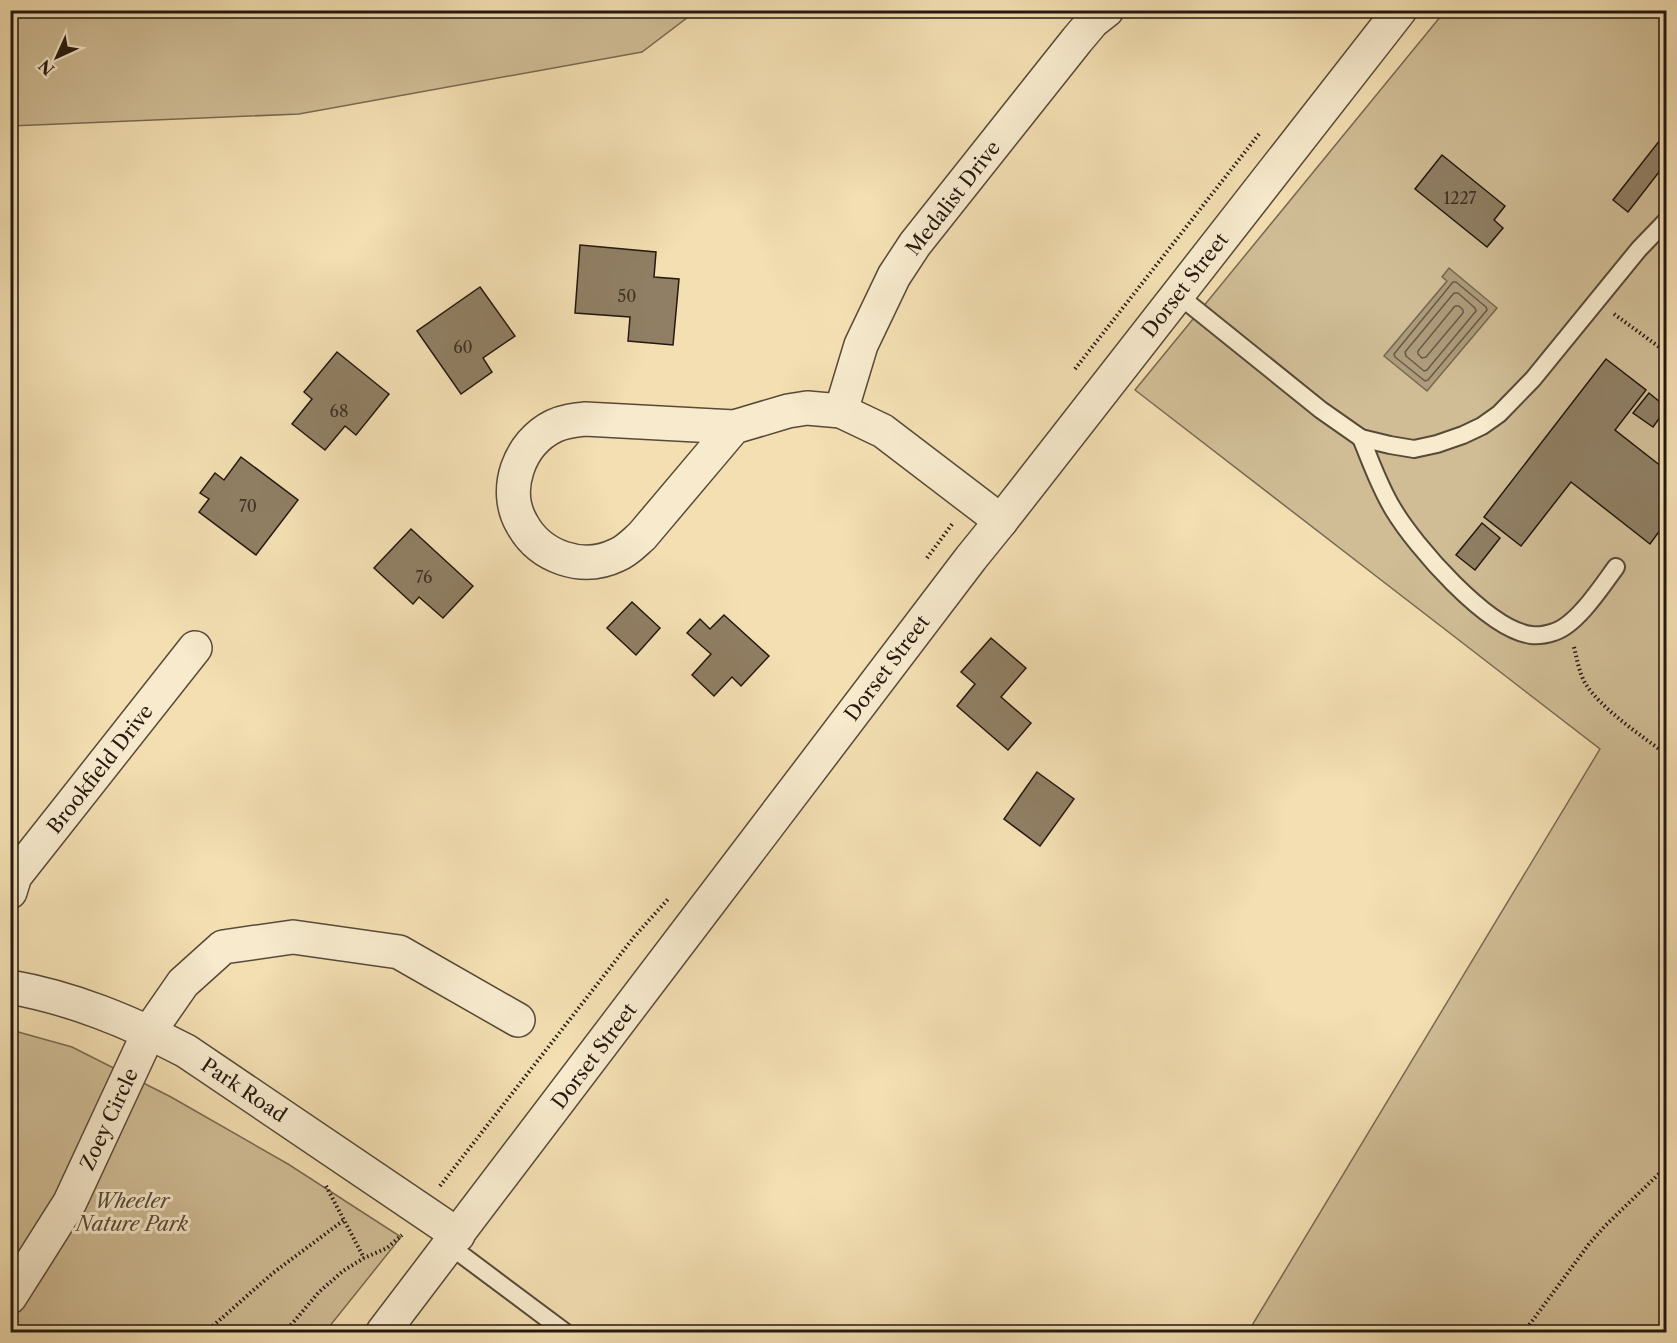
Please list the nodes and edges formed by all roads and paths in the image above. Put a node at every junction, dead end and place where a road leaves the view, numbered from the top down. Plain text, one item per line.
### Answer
1 (1107, 10) edge
2 (1398, 11) edge
3 (1260, 132) dead end
4 (1666, 221) edge
5 (1177, 294) junction
6 (1596, 302) junction
7 (1666, 352) edge
8 (1069, 377) dead end
9 (841, 411) junction
10 (734, 427) junction
11 (1362, 438) junction
12 (974, 500) junction
13 (1002, 521) junction
14 (924, 562) dead end
15 (1616, 567) dead end
16 (1574, 620) junction
17 (195, 648) dead end
18 (1666, 754) edge
19 (676, 891) dead end
20 (10, 892) edge
21 (10, 987) edge
22 (518, 1020) dead end
23 (149, 1032) junction
24 (1666, 1167) edge
25 (321, 1178) dead end
26 (421, 1210) junction
27 (344, 1220) junction
28 (454, 1241) junction
29 (363, 1258) junction
30 (10, 1297) edge
31 (206, 1332) edge
32 (285, 1332) edge
33 (383, 1332) edge
34 (565, 1332) edge
35 (1524, 1332) edge

1 - 9 street, Medalist Drive
2 - 5 street, Dorset Street
3 - 8 path
4 - 6 lane
5 - 11 lane
5 - 13 street, Dorset Street
6 - 7 path
6 - 11 lane
9 - 10 street
9 - 12 street
10 - 10 street
11 - 16 lane
12 - 13 street
12 - 14 path
13 - 28 street, Dorset Street
15 - 16 lane
16 - 18 path
17 - 20 street, Brookfield Drive
19 - 26 path
21 - 23 street, Park Road
22 - 23 street, Zoey Circle
23 - 26 street, Park Road
23 - 30 street, Zoey Circle
24 - 35 path
25 - 27 path
26 - 28 street, Park Road
26 - 29 path
27 - 29 path
27 - 31 path
28 - 33 street, Dorset Street
28 - 34 lane
29 - 32 path

